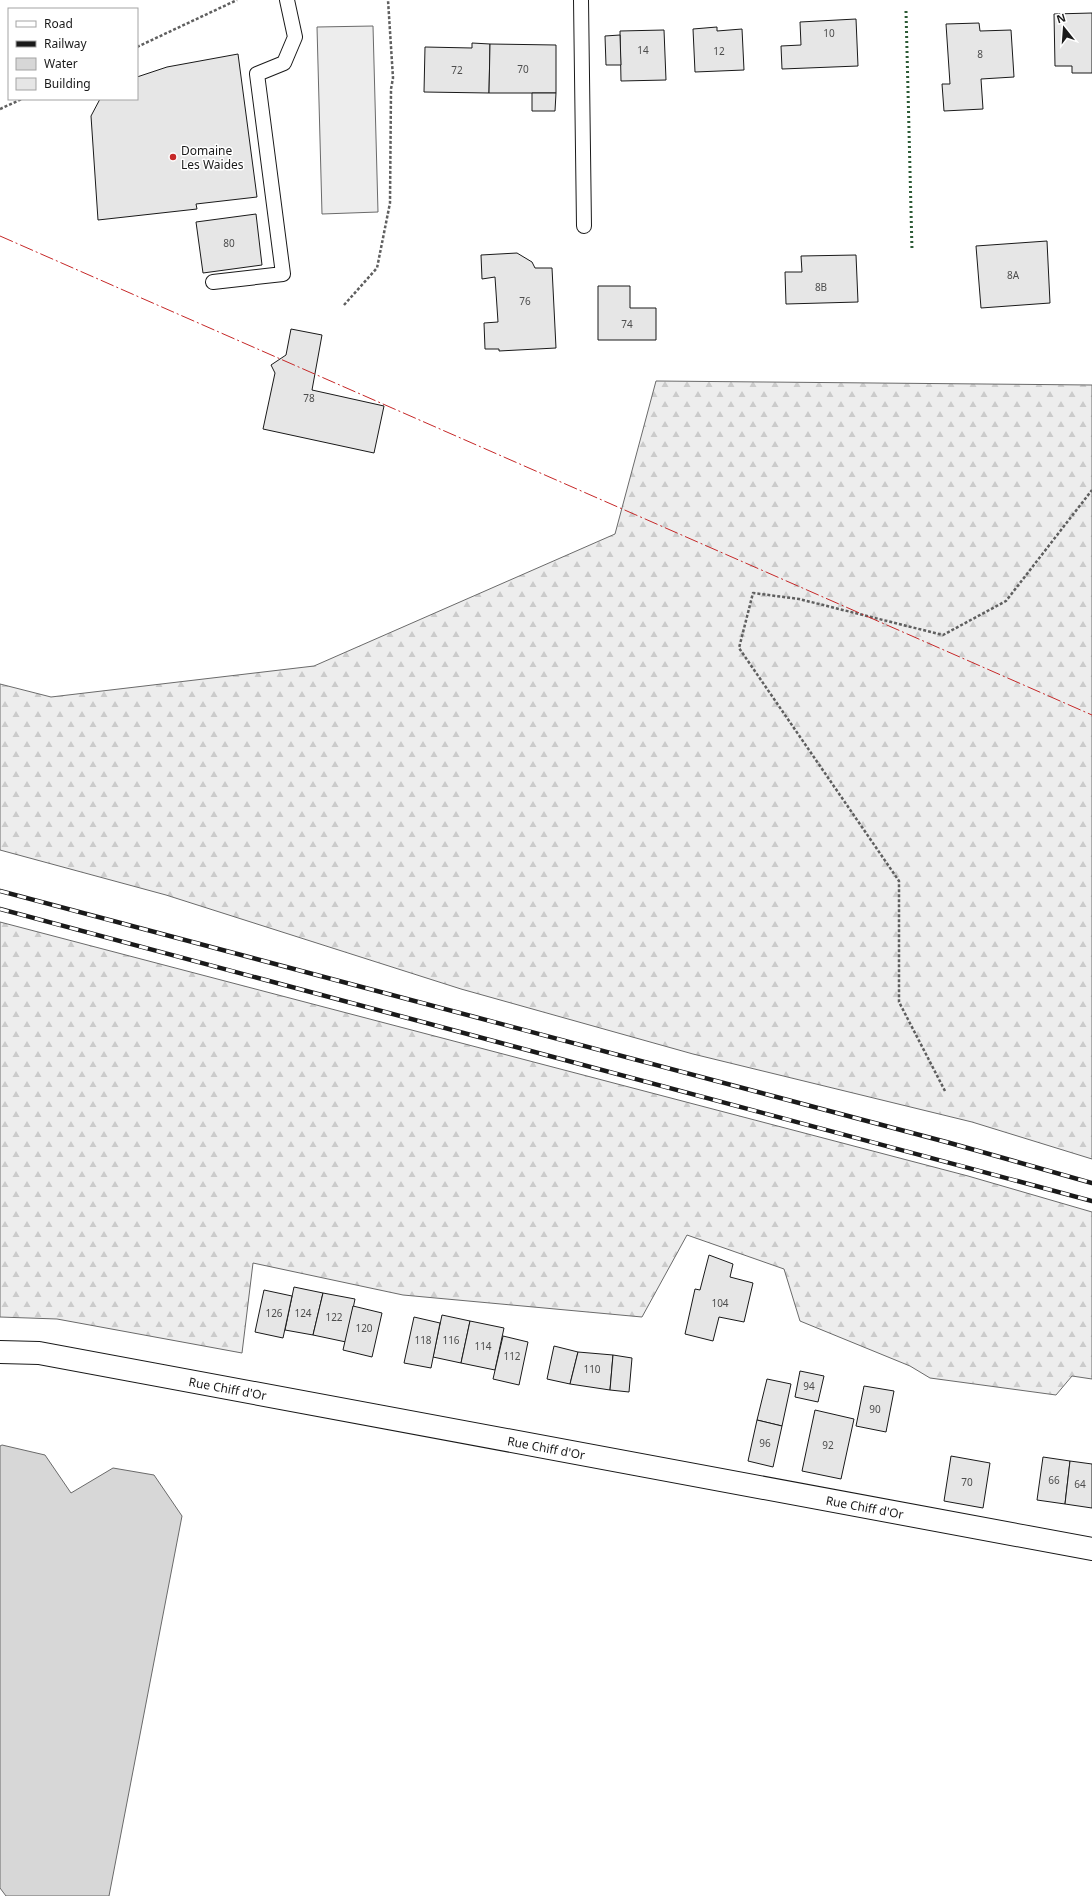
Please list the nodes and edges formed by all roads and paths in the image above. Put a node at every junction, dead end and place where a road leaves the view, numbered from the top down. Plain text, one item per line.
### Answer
1 (237, 0) edge
2 (287, 0) edge
3 (388, 0) edge
4 (581, 0) edge
5 (138, 47) edge
6 (20, 100) edge
7 (0, 109) edge
8 (584, 226) dead end
9 (213, 282) dead end
10 (344, 305) dead end
11 (1092, 490) edge
12 (945, 1091) dead end
13 (0, 1352) edge
14 (1092, 1549) edge

1 - 5 path
2 - 9 lane
3 - 10 path
4 - 8 lane
6 - 7 path
11 - 12 path
13 - 14 street, Rue Chiff d'Or

